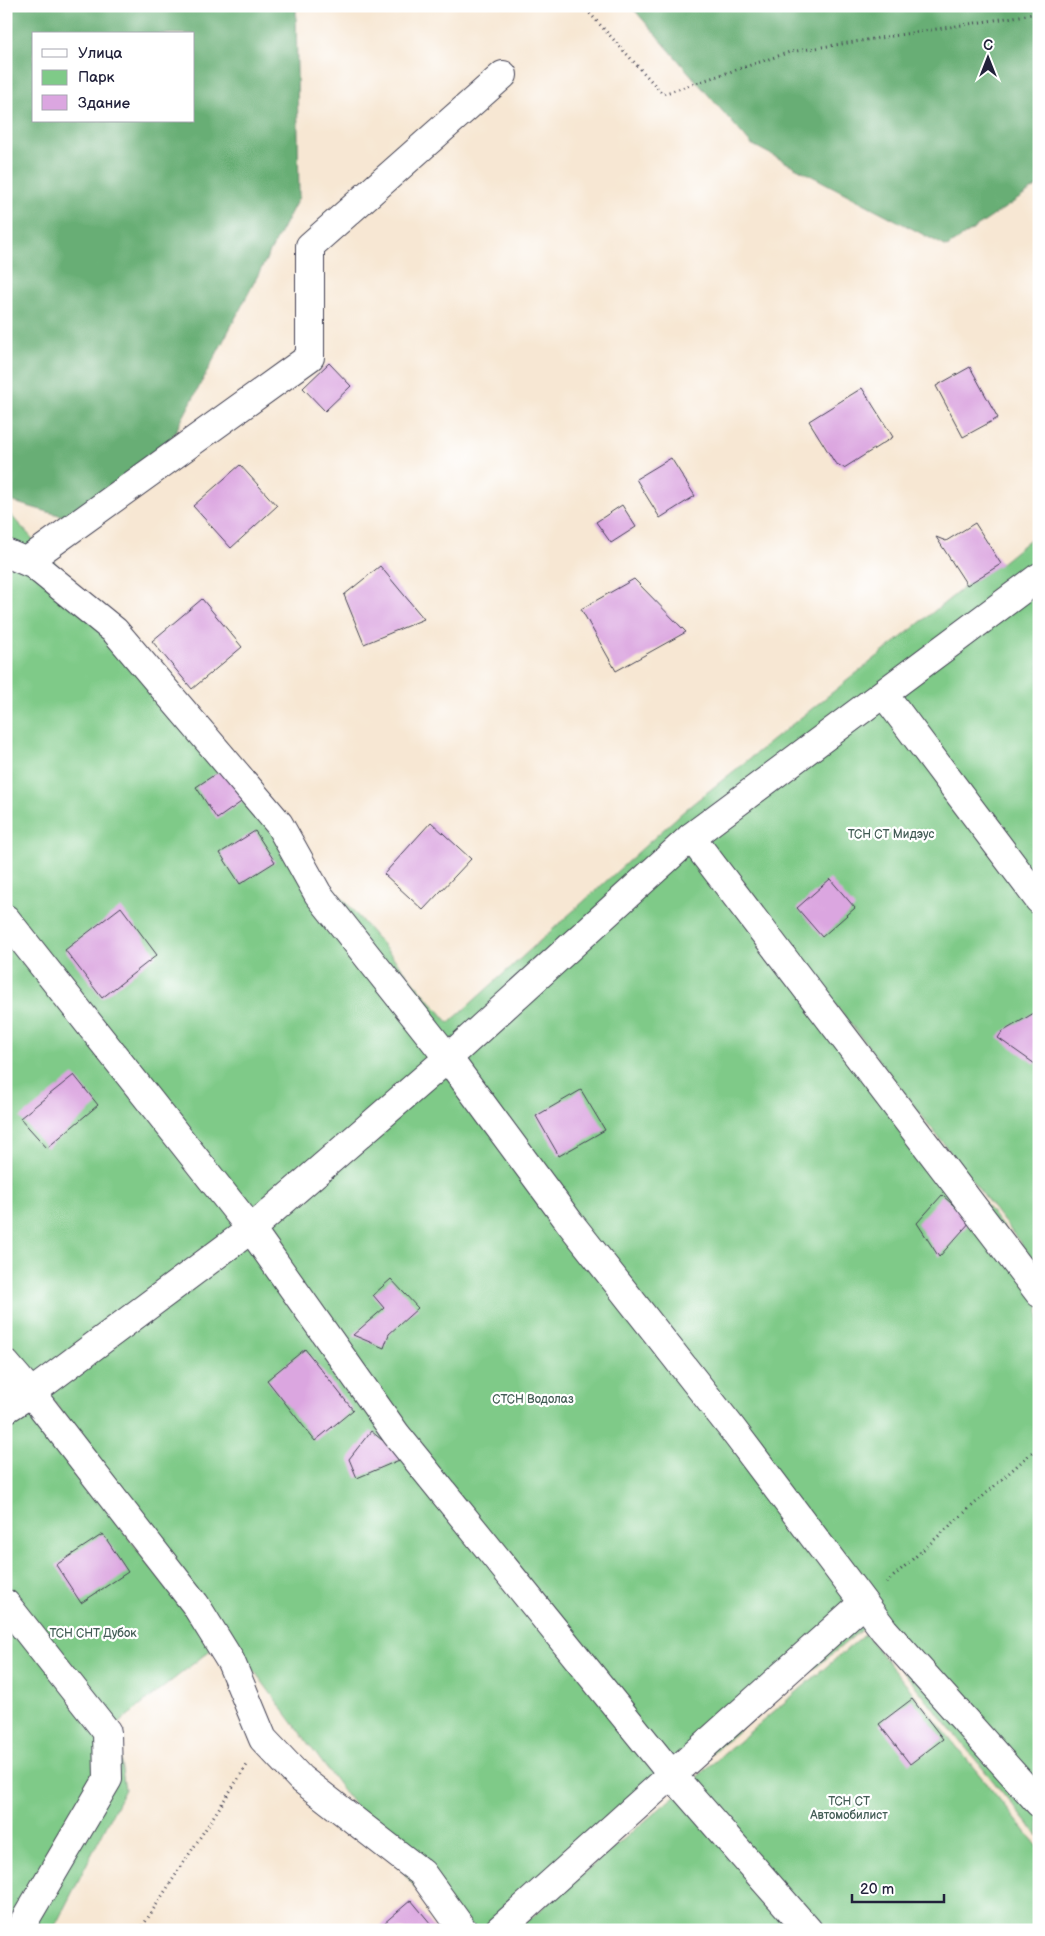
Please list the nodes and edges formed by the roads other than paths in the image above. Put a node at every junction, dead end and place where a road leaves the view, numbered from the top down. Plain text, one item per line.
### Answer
1 (503, 75) dead end
2 (16, 557) edge
3 (1039, 577) edge
4 (884, 694) junction
5 (691, 837) junction
6 (1039, 900) edge
7 (6, 919) edge
8 (448, 1058) junction
9 (251, 1229) junction
10 (1039, 1293) edge
11 (6, 1364) edge
12 (31, 1393) junction
13 (6, 1409) edge
14 (863, 1603) junction
15 (6, 1604) edge
16 (672, 1775) junction
17 (1039, 1803) edge
18 (19, 1930) edge
19 (463, 1930) edge
20 (499, 1930) edge
21 (808, 1930) edge

1 - 2 street
2 - 8 street
3 - 4 street
4 - 5 street
4 - 6 street
5 - 8 street
5 - 10 street
7 - 9 street
8 - 9 street
8 - 14 street
9 - 12 street
9 - 16 street
11 - 12 street
12 - 13 street
12 - 19 street
14 - 16 street
14 - 17 street
15 - 18 street
16 - 20 street
16 - 21 street

